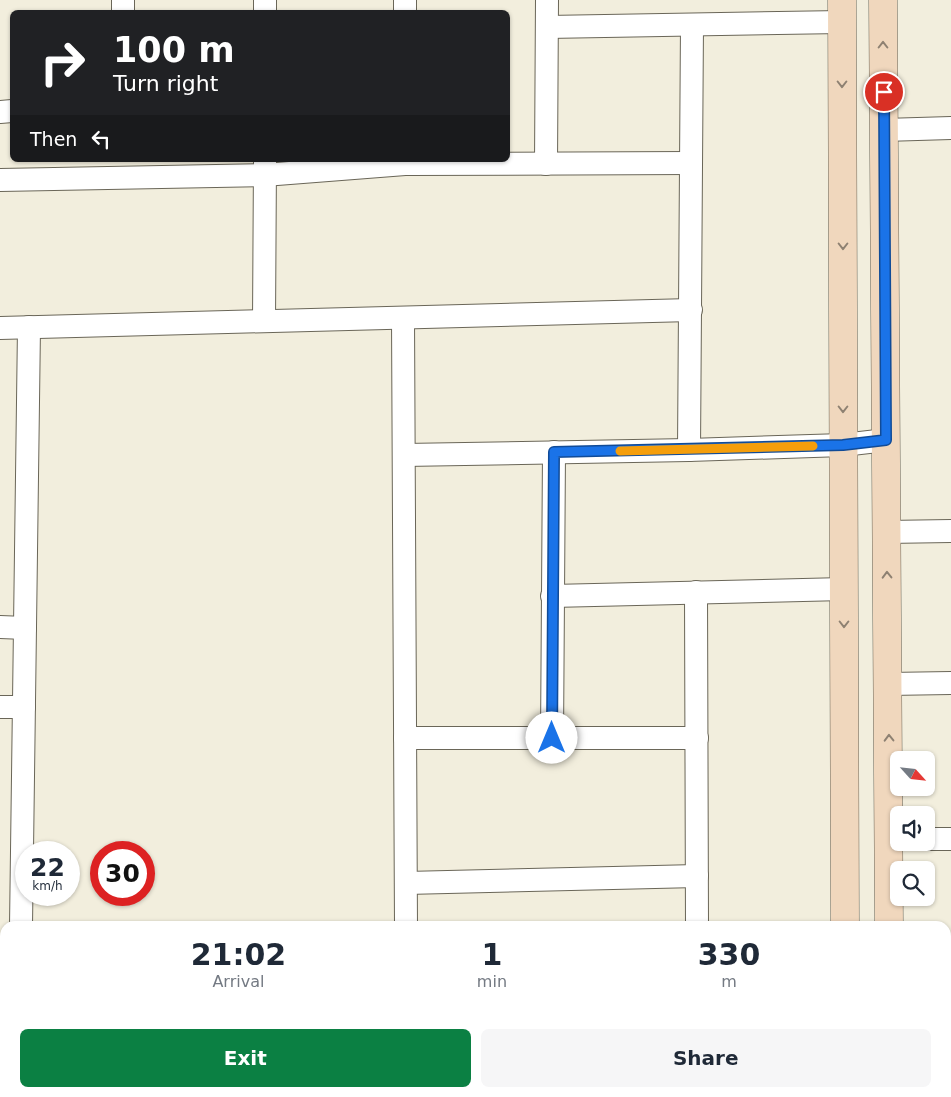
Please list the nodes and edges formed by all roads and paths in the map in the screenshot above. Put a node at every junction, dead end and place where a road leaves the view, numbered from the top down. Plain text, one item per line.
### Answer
1 (547, 0) edge
2 (883, 0) edge
3 (842, 11) edge
4 (692, 25) junction
5 (546, 27) junction
6 (951, 128) edge
7 (884, 130) junction
8 (405, 162) edge
9 (691, 163) junction
10 (546, 164) junction
11 (264, 167) edge
12 (116, 169) edge
13 (0, 180) edge
14 (691, 310) junction
15 (403, 318) junction
16 (264, 321) junction
17 (28, 327) junction
18 (0, 328) edge
19 (886, 440) junction
20 (843, 445) junction
21 (689, 450) junction
22 (554, 452) junction
23 (404, 455) junction
24 (951, 531) edge
25 (886, 532) junction
26 (844, 589) junction
27 (696, 592) junction
28 (552, 596) junction
29 (0, 627) edge
30 (25, 628) junction
31 (888, 684) junction
32 (951, 684) edge
33 (0, 707) edge
34 (24, 707) junction
35 (405, 738) junction
36 (552, 738) junction
37 (697, 738) junction
38 (893, 806) edge
39 (935, 839) edge
40 (951, 839) edge
41 (893, 851) edge
42 (697, 876) junction
43 (406, 882) junction
44 (21, 921) edge
45 (406, 921) edge
46 (697, 921) edge
47 (845, 921) edge
48 (889, 921) edge

1 - 5 street
7 -> 2 street
3 - 4 street
3 -> 20 street
4 - 5 street
4 - 9 street
5 - 10 street
6 - 7 street
7 - 19 street
8 - 10 street
8 - 11 street
9 - 10 street
9 - 14 street
11 - 12 street
11 - 16 street
12 - 13 street
14 - 15 street
14 - 21 street
15 - 16 street
15 - 23 street
16 - 17 street
17 - 18 street
17 - 30 street
19 - 20 street
19 - 25 street
20 - 21 street
20 - 26 street
21 - 22 street
22 - 23 street
22 - 28 street
23 - 35 street
24 - 25 street
31 -> 25 street
26 - 27 street
26 -> 47 street
27 - 28 street
27 - 37 street
28 - 36 street
29 - 30 street
30 - 34 street
31 - 32 street
38 -> 31 street
33 - 34 street
34 - 44 street
35 - 36 street
35 - 43 street
36 - 37 street
37 - 42 street
39 - 40 street
41 - 48 street
42 - 43 street
42 - 46 street
43 - 45 street

